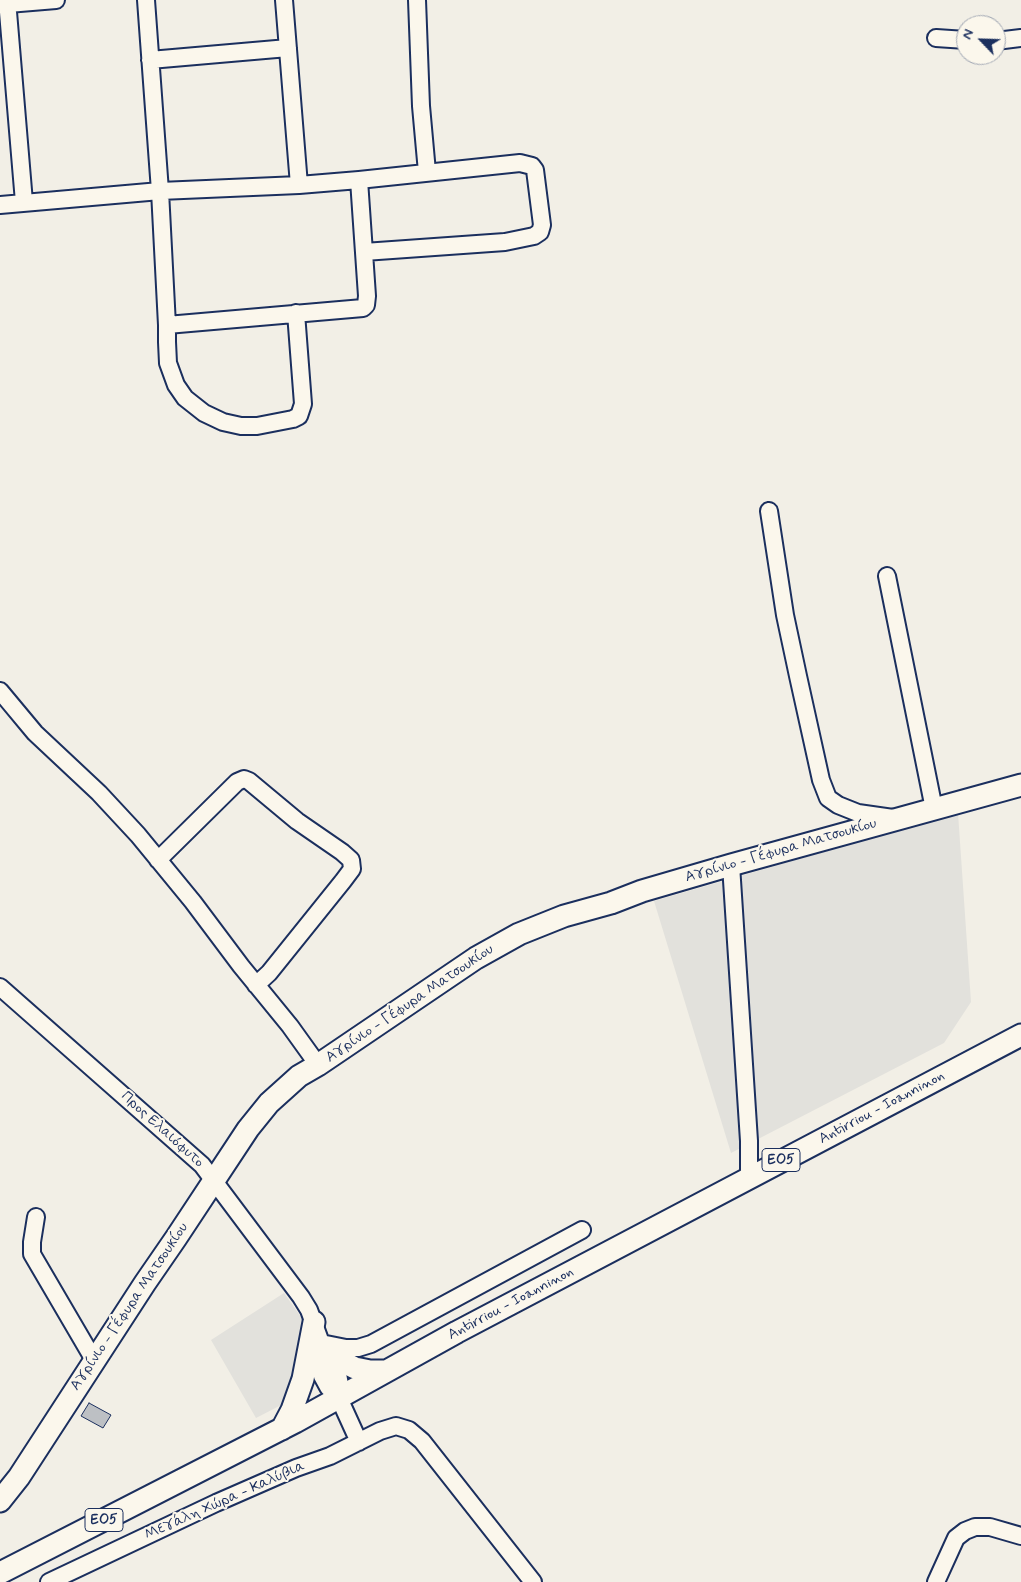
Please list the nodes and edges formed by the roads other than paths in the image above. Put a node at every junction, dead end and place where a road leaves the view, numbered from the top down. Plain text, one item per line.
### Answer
1 (56, 0) edge
2 (146, 0) edge
3 (284, 0) edge
4 (417, 0) edge
5 (8, 2) edge
6 (936, 38) dead end
7 (1021, 38) edge
8 (956, 39) edge
9 (1006, 40) edge
10 (288, 48) junction
11 (150, 60) junction
12 (427, 172) junction
13 (359, 180) junction
14 (299, 185) junction
15 (160, 191) junction
16 (24, 202) junction
17 (0, 205) edge
18 (364, 252) junction
19 (296, 314) junction
20 (167, 326) junction
21 (769, 511) dead end
22 (887, 576) dead end
23 (0, 691) edge
24 (1021, 785) edge
25 (934, 809) junction
26 (896, 819) junction
27 (158, 860) junction
28 (731, 865) junction
29 (256, 985) junction
30 (0, 987) edge
31 (1021, 1035) edge
32 (318, 1065) junction
33 (749, 1177) junction
34 (215, 1180) junction
35 (36, 1217) dead end
36 (582, 1230) dead end
37 (314, 1322) junction
38 (325, 1349) junction
39 (94, 1360) junction
40 (386, 1371) junction
41 (338, 1398) junction
42 (282, 1429) junction
43 (359, 1442) junction
44 (0, 1501) edge
45 (1021, 1536) edge
46 (0, 1573) edge
47 (48, 1582) edge
48 (533, 1582) edge
49 (936, 1582) edge

1 - 5 street
2 - 11 street
3 - 10 street
4 - 12 street
5 - 16 street
6 - 8 street
7 - 9 street
10 - 11 street
10 - 14 street
11 - 15 street
12 - 13 street
12 - 18 street
13 - 14 street
13 - 18 street
14 - 15 street
15 - 16 street
15 - 20 street
16 - 17 street
18 - 19 street
19 - 20 street
19 - 20 street
21 - 26 street
22 - 25 street
23 - 27 street
24 - 25 main road, Αγρίνιο - Γέφυρα Ματσουκίου
25 - 26 main road, Αγρίνιο - Γέφυρα Ματσουκίου
26 - 28 main road, Αγρίνιο - Γέφυρα Ματσουκίου
27 - 29 street
27 - 29 street
28 - 32 main road, Αγρίνιο - Γέφυρα Ματσουκίου
28 - 33 street
29 - 32 street
30 - 34 street, Προς Ελαιόφυτο
31 - 33 main road, Antirriou - Ioanninon / ΕΟ5
32 - 34 main road, Αγρίνιο - Γέφυρα Ματσουκίου
33 - 40 main road, Antirriou - Ioanninon / ΕΟ5
34 - 37 street, Προς Ελαιόφυτο
34 - 39 main road, Αγρίνιο - Γέφυρα Ματσουκίου
35 - 39 street
36 - 38 street
37 - 38 street, Προς Ελαιόφυτο
37 - 42 main road
38 - 40 main road
38 - 41 street, Προς Ελαιόφυτο
39 - 44 main road, Αγρίνιο - Γέφυρα Ματσουκίου
40 - 41 main road, Antirriou - Ioanninon / ΕΟ5
41 - 42 main road, Antirriou - Ioanninon / ΕΟ5
41 - 43 street
42 - 46 main road, Antirriou - Ioanninon / ΕΟ5
43 - 47 street, Μεγάλη Χώρα - Καλύβια
43 - 48 street, Μεγάλη Χώρα - Καλύβια
45 - 49 street

